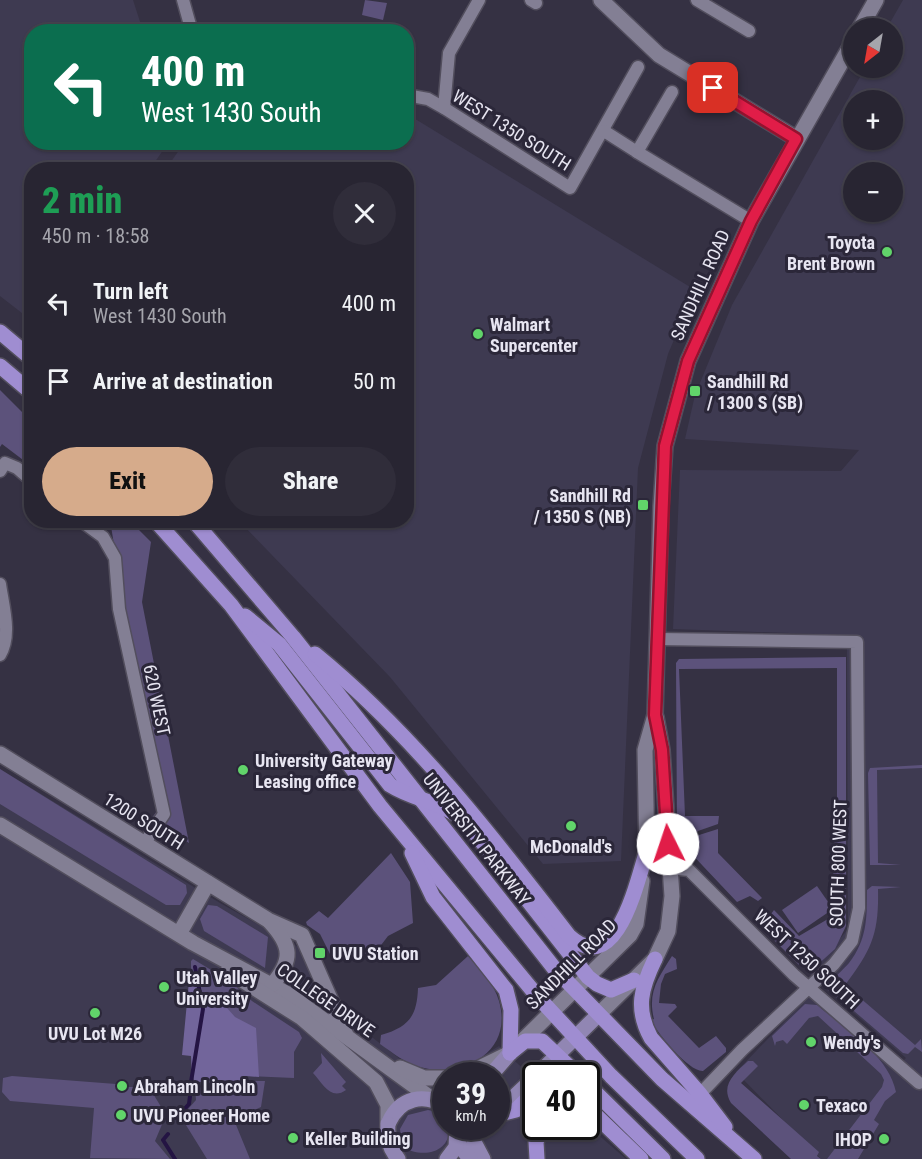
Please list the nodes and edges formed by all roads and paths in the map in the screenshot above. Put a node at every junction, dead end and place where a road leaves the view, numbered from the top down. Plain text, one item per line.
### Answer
1 (183, 0) edge
2 (479, 0) edge
3 (602, 0) edge
4 (697, 0) edge
5 (876, 0) edge
6 (866, 18) edge
7 (190, 24) edge
8 (749, 31) dead end
9 (843, 59) edge
10 (638, 67) dead end
11 (672, 92) dead end
12 (414, 96) edge
13 (444, 108) junction
14 (604, 131) junction
15 (796, 139) junction
16 (638, 152) junction
17 (751, 221) junction
18 (0, 332) edge
19 (24, 352) edge
20 (0, 366) edge
21 (24, 386) edge
22 (3, 467) edge
23 (24, 474) edge
24 (91, 528) edge
25 (162, 528) edge
26 (200, 528) edge
27 (0, 584) edge
28 (231, 605) junction
29 (293, 637) junction
30 (659, 639) junction
31 (0, 655) edge
32 (655, 715) junction
33 (0, 754) edge
34 (422, 799) junction
35 (0, 825) edge
36 (402, 831) junction
37 (144, 844) junction
38 (648, 847) junction
39 (669, 868) junction
40 (208, 883) junction
41 (268, 920) junction
42 (179, 933) junction
43 (193, 943) junction
44 (655, 959) junction
45 (588, 976) junction
46 (633, 980) junction
47 (272, 985) junction
48 (809, 988) junction
49 (575, 990) junction
50 (552, 1012) junction
51 (598, 1015) junction
52 (346, 1036) junction
53 (575, 1037) junction
54 (362, 1048) junction
55 (510, 1053) junction
56 (558, 1054) junction
57 (492, 1062) edge
58 (502, 1062) edge
59 (550, 1062) edge
60 (566, 1062) edge
61 (432, 1078) edge
62 (919, 1083) dead end
63 (522, 1089) edge
64 (700, 1094) junction
65 (432, 1096) edge
66 (600, 1097) edge
67 (432, 1101) edge
68 (510, 1101) edge
69 (600, 1120) edge
70 (388, 1123) junction
71 (600, 1126) edge
72 (615, 1136) junction
73 (455, 1140) edge
74 (459, 1140) edge
75 (474, 1140) edge
76 (537, 1140) edge
77 (742, 1149) junction
78 (398, 1159) edge
79 (447, 1159) edge
80 (470, 1159) edge
81 (483, 1159) edge
82 (537, 1159) edge
83 (641, 1159) edge
84 (663, 1159) edge
85 (697, 1159) edge
86 (754, 1159) edge

1 - 7 street
2 - 13 street
3 - 15 street
4 - 8 street
5 - 6 street
9 - 15 street, SANDHILL ROAD
10 - 14 street
11 - 16 street
12 - 13 street, WEST 1350 SOUTH
13 - 14 street, WEST 1350 SOUTH
14 - 16 street
15 - 17 street, SANDHILL ROAD
16 - 17 street
17 - 30 street, SANDHILL ROAD
18 - 19 main road
20 - 21 main road
22 - 23 street
24 - 37 street, 620 WEST
25 - 28 main road
26 - 29 main road, UNIVERSITY PARKWAY
27 - 31 street
28 - 34 main road
28 - 36 main road
29 - 34 main road, UNIVERSITY PARKWAY
29 - 38 main road
30 - 32 street, SANDHILL ROAD
30 - 48 street, SOUTH 800 WEST
32 - 38 street, SANDHILL ROAD
32 - 39 street, SANDHILL ROAD
33 - 37 street, 1200 SOUTH
34 - 45 main road
34 - 49 main road, UNIVERSITY PARKWAY
35 - 42 street, COLLEGE DRIVE
36 - 50 main road
36 - 55 main road
37 - 40 street, 1200 SOUTH
38 - 45 street, SANDHILL ROAD
39 - 44 street, SANDHILL ROAD
39 - 48 street, WEST 1250 SOUTH
40 - 41 street, 1200 SOUTH
40 - 42 street
41 - 47 street, 1200 SOUTH
41 - 52 street, 1200 SOUTH
42 - 43 street, COLLEGE DRIVE
43 - 47 street, COLLEGE DRIVE
43 - 70 street, COLLEGE DRIVE
44 - 46 street, SANDHILL ROAD
44 - 64 main road
45 - 46 main road
45 - 49 street, SANDHILL ROAD
46 - 51 street, SANDHILL ROAD
47 - 52 street, COLLEGE DRIVE
48 - 62 street, WEST 1250 SOUTH
48 - 64 street, SOUTH 800 WEST
49 - 50 street, SANDHILL ROAD
49 - 51 main road, UNIVERSITY PARKWAY
50 - 53 main road
50 - 55 street, SANDHILL ROAD
51 - 53 main road, SANDHILL ROAD
51 - 77 main road, UNIVERSITY PARKWAY
52 - 54 street, COLLEGE DRIVE
53 - 56 main road, SANDHILL ROAD
53 - 85 main road
54 - 61 street
54 - 65 street, COLLEGE DRIVE
55 - 56 main road
55 - 57 street, SANDHILL ROAD
55 - 58 main road
56 - 59 main road, SANDHILL ROAD
56 - 60 main road
63 - 68 main road, SANDHILL ROAD
64 - 77 main road
66 - 84 main road
67 - 70 main road
69 - 72 main road
70 - 78 main road
71 - 72 main road
72 - 83 main road
73 - 79 main road
74 - 80 main road
75 - 81 main road
76 - 82 main road
77 - 86 main road, UNIVERSITY PARKWAY

